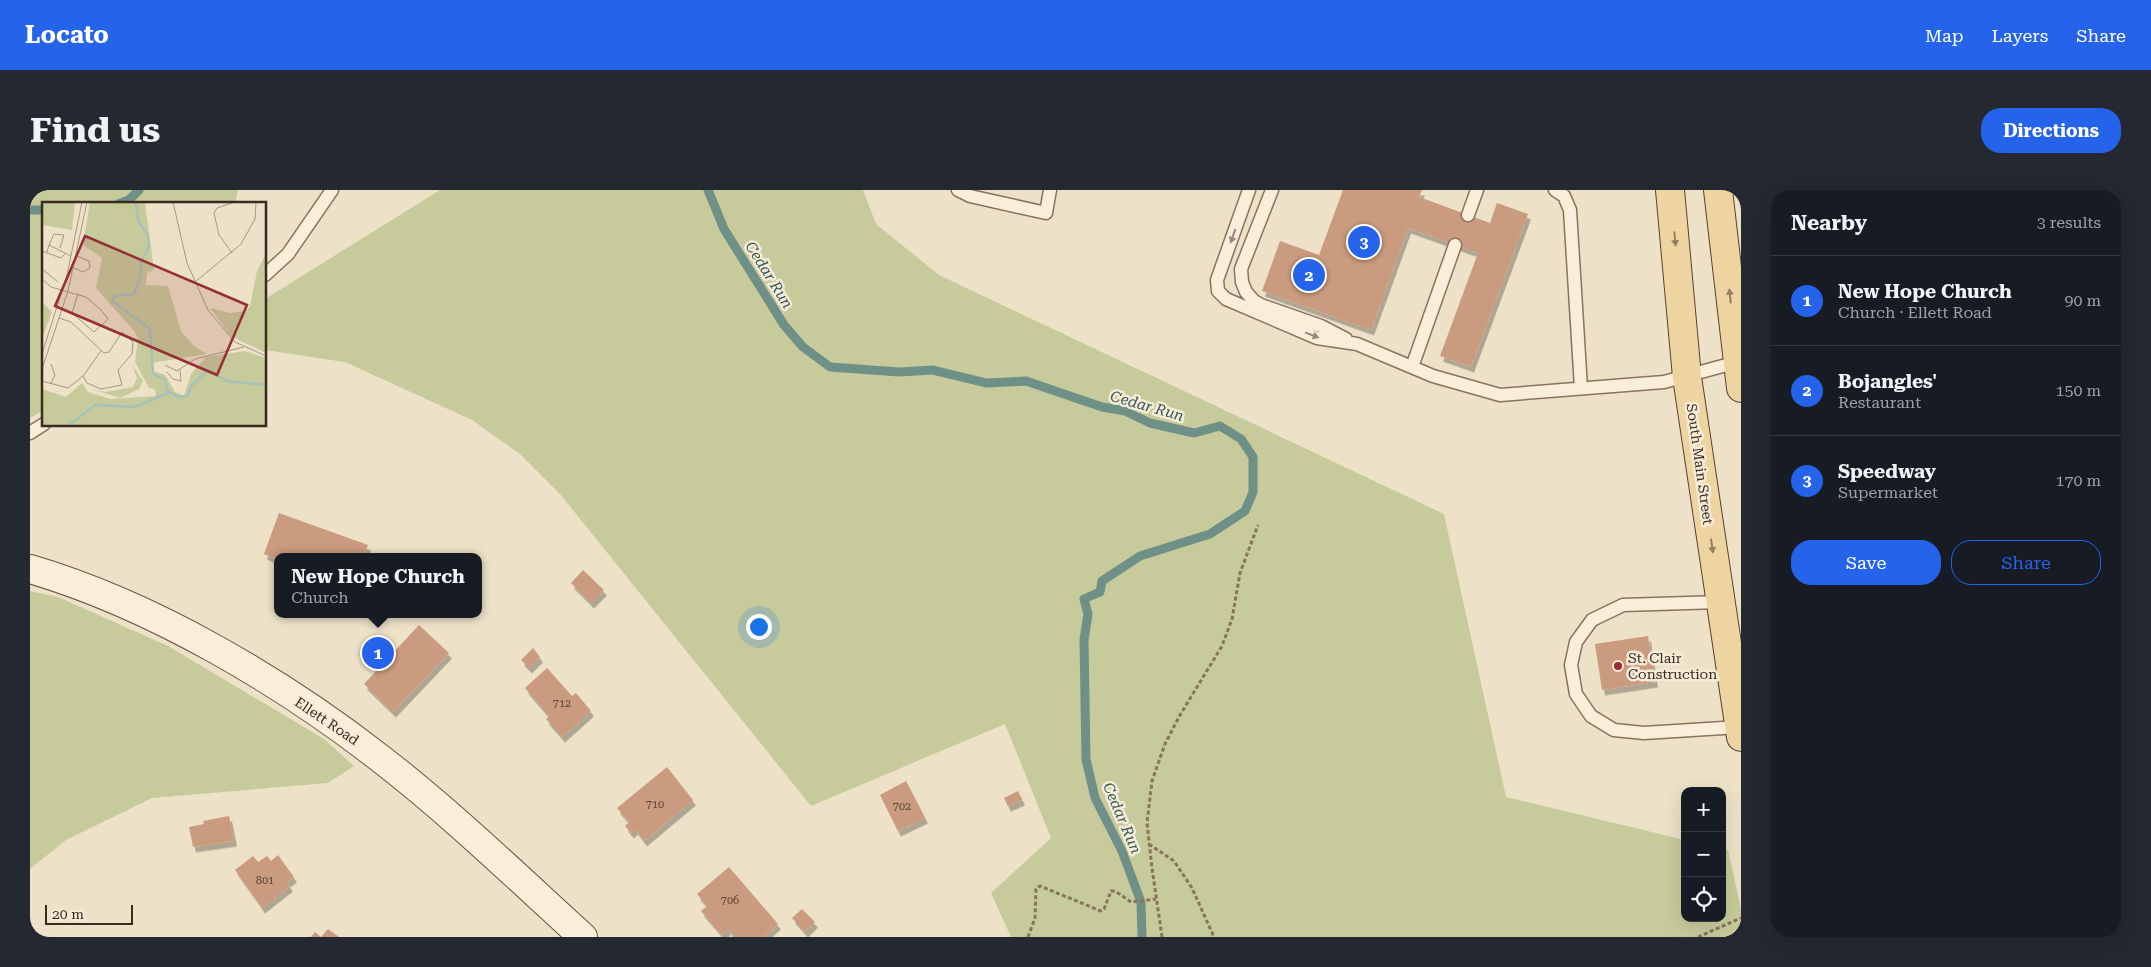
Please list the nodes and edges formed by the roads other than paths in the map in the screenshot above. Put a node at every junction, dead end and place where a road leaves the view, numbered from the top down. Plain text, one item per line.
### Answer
1 (332, 190) edge
2 (958, 190) edge
3 (1050, 190) edge
4 (1249, 190) edge
5 (1272, 190) edge
6 (1477, 190) edge
7 (1555, 190) edge
8 (1670, 190) edge
9 (1718, 190) edge
10 (1468, 215) dead end
11 (1455, 245) dead end
12 (266, 275) edge
13 (1357, 344) junction
14 (1412, 367) junction
15 (1740, 370) edge
16 (1688, 377) junction
17 (1581, 388) junction
18 (42, 425) edge
19 (30, 433) edge
20 (30, 569) edge
21 (1720, 602) junction
22 (1740, 732) edge
23 (583, 937) edge

1 - 12 lane
2 - 3 lane
4 -> 13 lane
5 - 13 lane
6 - 10 lane
7 - 17 lane
8 -> 16 main road, South Main Street
15 -> 9 main road
11 - 14 lane
13 - 14 lane
14 - 17 lane
15 - 16 lane
16 - 17 lane
16 -> 21 main road, South Main Street
18 - 19 lane
20 - 23 street, Ellett Road
21 - 22 main road, South Main Street
21 - 22 lane

